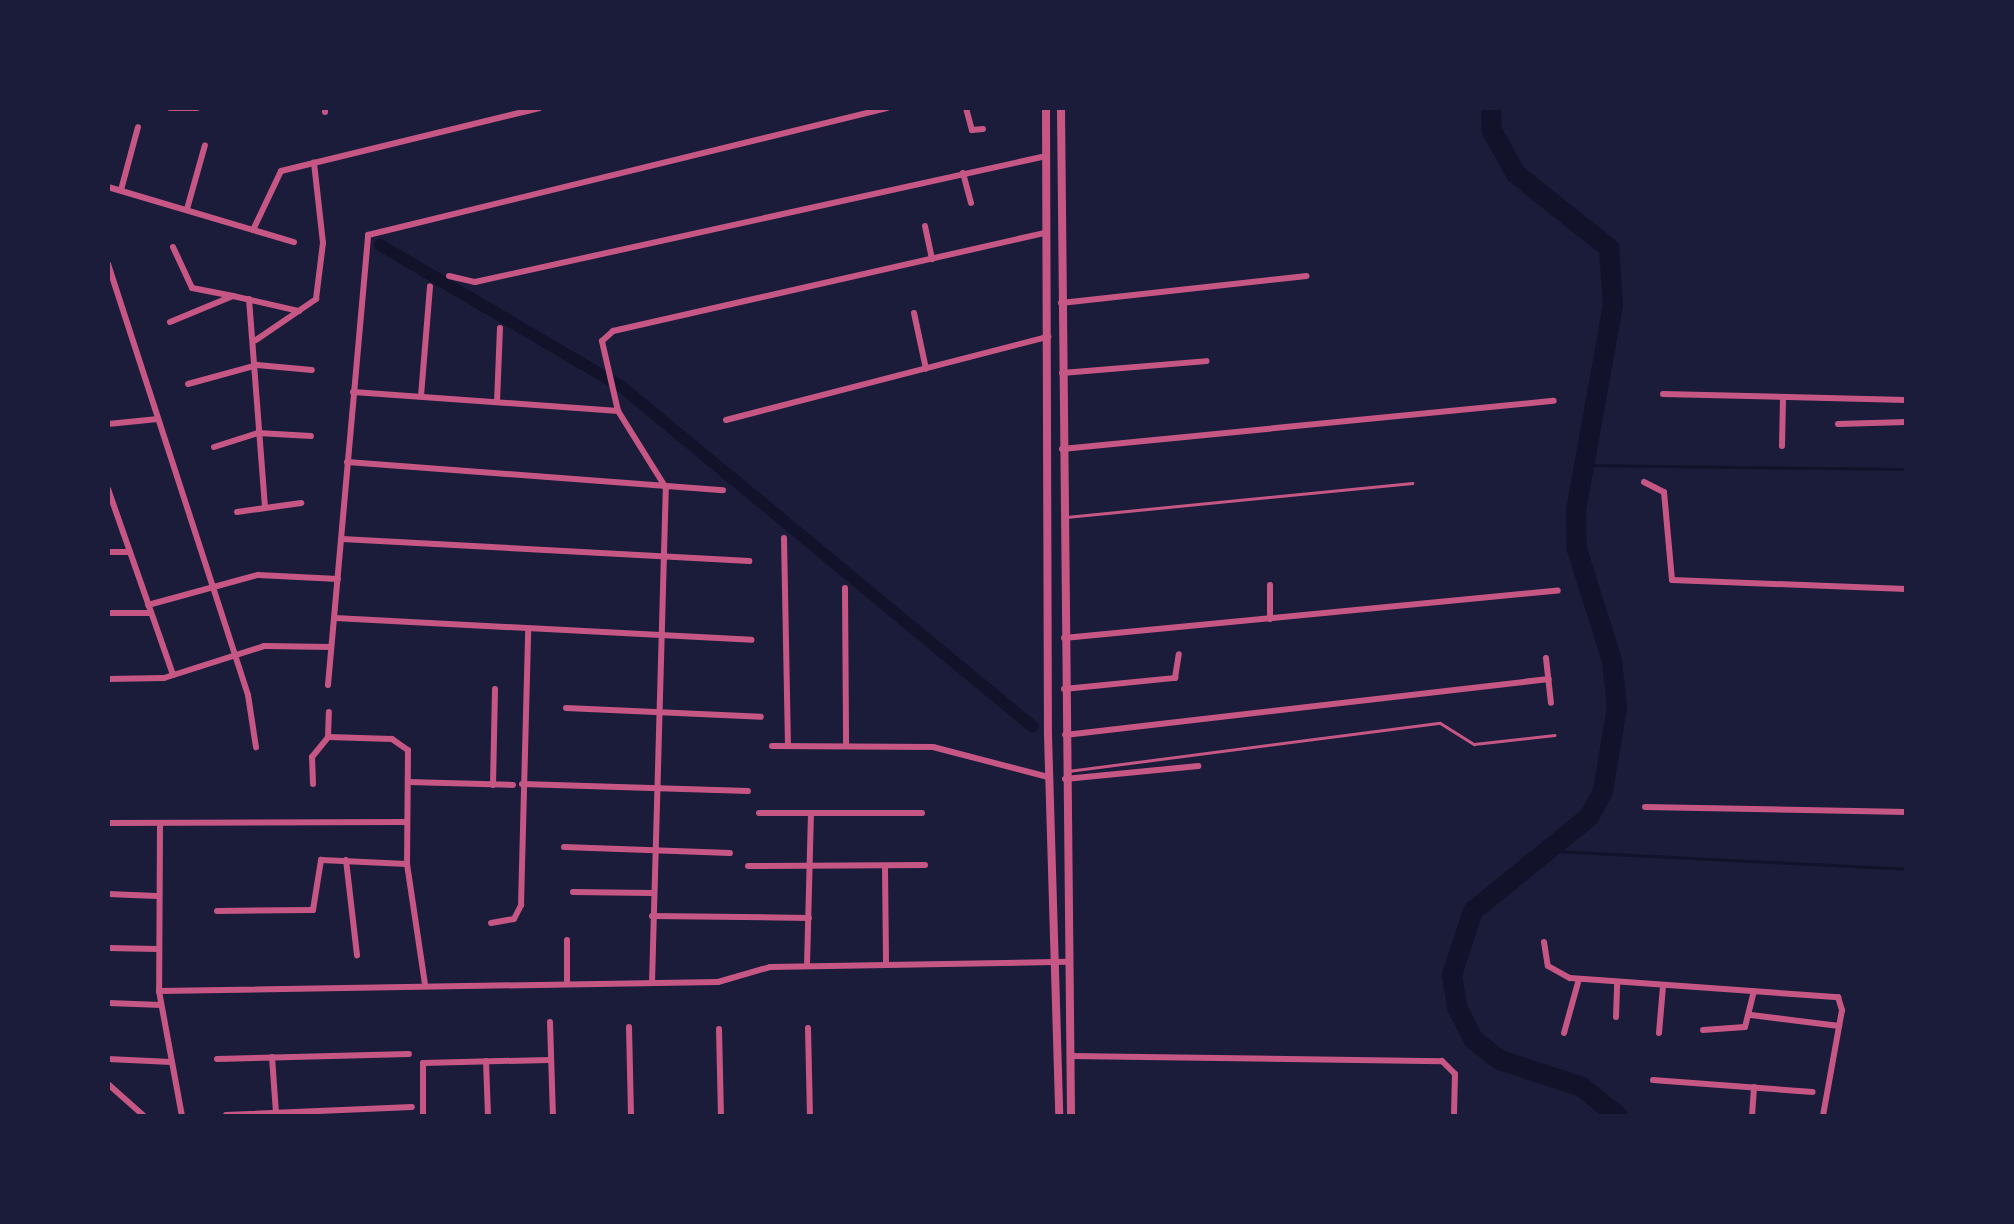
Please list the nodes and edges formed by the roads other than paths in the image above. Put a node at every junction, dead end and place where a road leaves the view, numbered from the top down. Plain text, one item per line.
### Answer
1 (170, 108) edge
2 (197, 108) edge
3 (539, 108) edge
4 (887, 108) edge
5 (966, 108) edge
6 (1046, 108) edge
7 (1061, 108) edge
8 (138, 127) dead end
9 (983, 129) dead end
10 (205, 145) dead end
11 (1046, 156) junction
12 (314, 163) junction
13 (963, 173) junction
14 (108, 187) edge
15 (121, 190) junction
16 (971, 203) dead end
17 (187, 209) junction
18 (925, 226) dead end
19 (253, 230) junction
20 (1045, 233) junction
21 (294, 242) dead end
22 (173, 247) dead end
23 (932, 259) junction
24 (108, 264) edge
25 (449, 276) dead end
26 (1307, 276) dead end
27 (430, 286) dead end
28 (233, 296) junction
29 (249, 299) junction
30 (1061, 303) junction
31 (301, 312) junction
32 (914, 313) dead end
33 (170, 322) dead end
34 (500, 328) dead end
35 (1048, 337) junction
36 (256, 340) junction
37 (1207, 361) dead end
38 (257, 365) junction
39 (926, 369) junction
40 (312, 370) dead end
41 (1062, 373) junction
42 (188, 384) dead end
43 (353, 392) junction
44 (1663, 394) dead end
45 (421, 396) junction
46 (1783, 398) junction
47 (1906, 400) edge
48 (1554, 401) dead end
49 (497, 402) junction
50 (618, 411) junction
51 (158, 419) junction
52 (726, 420) dead end
53 (1906, 422) edge
54 (108, 424) edge
55 (1838, 424) dead end
56 (258, 433) junction
57 (311, 436) dead end
58 (1782, 446) dead end
59 (214, 447) dead end
60 (1062, 449) junction
61 (347, 462) junction
62 (1644, 482) dead end
63 (1412, 483) dead end
64 (666, 488) junction
65 (723, 490) dead end
66 (109, 492) edge
67 (301, 503) dead end
68 (265, 505) junction
69 (1046, 505) junction
70 (1062, 505) junction
71 (237, 512) dead end
72 (1063, 517) junction
73 (784, 538) dead end
74 (342, 539) junction
75 (108, 552) edge
76 (130, 552) junction
77 (665, 557) junction
78 (749, 561) dead end
79 (338, 579) junction
80 (1270, 585) dead end
81 (213, 588) junction
82 (845, 588) dead end
83 (1906, 589) edge
84 (1558, 590) dead end
85 (148, 605) junction
86 (108, 613) edge
87 (151, 613) junction
88 (335, 618) junction
89 (1270, 619) junction
90 (528, 629) junction
91 (661, 636) junction
92 (1064, 638) junction
93 (751, 640) dead end
94 (331, 647) junction
95 (234, 652) junction
96 (1179, 654) dead end
97 (1546, 658) dead end
98 (173, 675) junction
99 (108, 679) edge
100 (1549, 679) junction
101 (328, 685) dead end
102 (495, 689) dead end
103 (1064, 689) junction
104 (1551, 703) dead end
105 (566, 708) dead end
106 (329, 712) dead end
107 (657, 712) junction
108 (761, 717) dead end
109 (1065, 735) junction
110 (1555, 735) dead end
111 (328, 737) junction
112 (772, 746) dead end
113 (788, 746) junction
114 (846, 746) junction
115 (256, 747) dead end
116 (1198, 766) dead end
117 (1064, 775) junction
118 (1048, 777) junction
119 (408, 782) junction
120 (313, 784) dead end
121 (522, 784) junction
122 (493, 785) junction
123 (513, 785) dead end
124 (653, 786) junction
125 (748, 791) dead end
126 (1645, 807) dead end
127 (1906, 812) edge
128 (759, 813) dead end
129 (811, 813) junction
130 (922, 813) dead end
131 (406, 822) junction
132 (108, 823) edge
133 (160, 824) junction
134 (564, 847) dead end
135 (652, 850) junction
136 (730, 853) dead end
137 (346, 860) junction
138 (407, 864) junction
139 (925, 865) dead end
140 (748, 866) dead end
141 (809, 866) junction
142 (885, 866) junction
143 (573, 892) dead end
144 (652, 893) junction
145 (108, 894) edge
146 (157, 896) junction
147 (217, 911) dead end
148 (652, 916) junction
149 (809, 918) junction
150 (491, 923) dead end
151 (567, 940) dead end
152 (1544, 942) dead end
153 (108, 948) edge
154 (157, 949) junction
155 (357, 955) dead end
156 (1055, 961) junction
157 (1068, 962) junction
158 (807, 965) junction
159 (886, 965) junction
160 (1579, 979) junction
161 (1617, 982) junction
162 (652, 983) junction
163 (567, 984) junction
164 (425, 985) junction
165 (1663, 986) junction
166 (159, 991) junction
167 (1754, 991) junction
168 (108, 1003) edge
169 (161, 1005) junction
170 (1751, 1015) junction
171 (1616, 1017) dead end
172 (550, 1022) dead end
173 (1839, 1026) junction
174 (629, 1027) dead end
175 (808, 1028) dead end
176 (719, 1029) dead end
177 (1703, 1030) dead end
178 (1564, 1033) dead end
179 (1659, 1033) dead end
180 (409, 1054) dead end
181 (1070, 1056) junction
182 (272, 1057) junction
183 (108, 1059) edge
184 (217, 1059) dead end
185 (550, 1060) junction
186 (486, 1061) junction
187 (171, 1062) junction
188 (1653, 1080) dead end
189 (108, 1084) edge
190 (1754, 1087) junction
191 (1813, 1092) dead end
192 (412, 1107) dead end
193 (276, 1114) edge
194 (226, 1115) edge
195 (144, 1116) edge
196 (182, 1116) edge
197 (423, 1116) edge
198 (488, 1116) edge
199 (553, 1116) edge
200 (631, 1116) edge
201 (721, 1116) edge
202 (810, 1116) edge
203 (1059, 1116) edge
204 (1071, 1116) edge
205 (1454, 1116) edge
206 (1752, 1116) edge
207 (1823, 1116) edge

1 - 2 street
3 - 12 street
4 - 43 street
5 - 9 street
6 - 11 street
7 - 30 street
8 - 15 street
10 - 17 street
11 - 13 street
11 - 20 street
12 - 19 street
12 - 31 street
13 - 16 street
13 - 25 street
14 - 15 street
15 - 17 street
17 - 19 street
18 - 23 street
19 - 21 street
20 - 23 street
20 - 35 street
22 - 28 street
23 - 50 street
24 - 51 street
26 - 30 street
27 - 45 street
28 - 29 street
28 - 33 street
29 - 31 street
29 - 36 street
30 - 41 street
31 - 36 street
32 - 39 street
34 - 49 street
35 - 39 street
35 - 69 street
36 - 38 street
37 - 41 street
38 - 40 street
38 - 42 street
38 - 56 street
39 - 52 street
41 - 60 street
43 - 45 street
43 - 61 street
44 - 46 street
45 - 49 street
46 - 47 street
46 - 58 street
48 - 60 street
49 - 50 street
50 - 64 street
51 - 54 street
51 - 81 street
53 - 55 street
56 - 57 street
56 - 59 street
56 - 68 street
60 - 70 street
61 - 64 street
61 - 74 street
62 - 83 street
63 - 72 lane
64 - 65 street
64 - 77 street
66 - 76 street
67 - 68 street
68 - 71 street
69 - 70 street
69 - 118 street
70 - 72 street
72 - 92 street
73 - 113 street
74 - 77 street
74 - 79 street
75 - 76 street
76 - 85 street
77 - 78 street
77 - 91 street
79 - 81 street
79 - 88 street
80 - 89 street
81 - 85 street
81 - 95 street
82 - 114 street
84 - 89 street
85 - 87 street
86 - 87 street
87 - 98 street
88 - 90 street
88 - 94 street
89 - 92 street
90 - 91 street
90 - 121 street
91 - 93 street
91 - 107 street
92 - 103 street
94 - 95 street
94 - 101 street
95 - 98 street
95 - 115 street
96 - 103 street
97 - 100 street
98 - 99 street
100 - 104 street
100 - 109 street
102 - 122 street
103 - 109 street
105 - 107 street
106 - 111 street
107 - 108 street
107 - 124 street
109 - 117 street
110 - 117 lane
111 - 119 street
111 - 120 street
112 - 113 street
113 - 114 street
114 - 118 street
116 - 117 street
117 - 157 street
118 - 156 street
119 - 122 street
119 - 131 street
121 - 124 street
121 - 150 street
122 - 123 street
124 - 125 street
124 - 135 street
126 - 127 street
128 - 129 street
129 - 130 street
129 - 141 street
131 - 133 street
131 - 138 street
132 - 133 street
133 - 146 street
134 - 135 street
135 - 136 street
135 - 144 street
137 - 138 street
137 - 147 street
137 - 155 street
138 - 164 street
139 - 142 street
140 - 141 street
141 - 142 street
141 - 149 street
142 - 159 street
143 - 144 street
144 - 148 street
145 - 146 street
146 - 154 street
148 - 149 street
148 - 162 street
149 - 158 street
151 - 163 street
152 - 160 street
153 - 154 street
154 - 166 street
156 - 157 street
156 - 159 street
156 - 203 street
157 - 181 street
158 - 159 street
158 - 162 street
160 - 161 street
160 - 178 street
161 - 165 street
161 - 171 street
162 - 163 street
163 - 164 street
164 - 166 street
165 - 167 street
165 - 179 street
166 - 169 street
167 - 170 street
167 - 173 street
168 - 169 street
169 - 187 street
170 - 173 street
170 - 177 street
172 - 185 street
173 - 207 street
174 - 200 street
175 - 202 street
176 - 201 street
180 - 182 street
181 - 204 street
181 - 205 street
182 - 184 street
182 - 193 street
183 - 187 street
185 - 186 street
185 - 199 street
186 - 197 street
186 - 198 street
187 - 196 street
188 - 190 street
189 - 195 street
190 - 191 street
190 - 206 street
192 - 193 street
193 - 194 street

